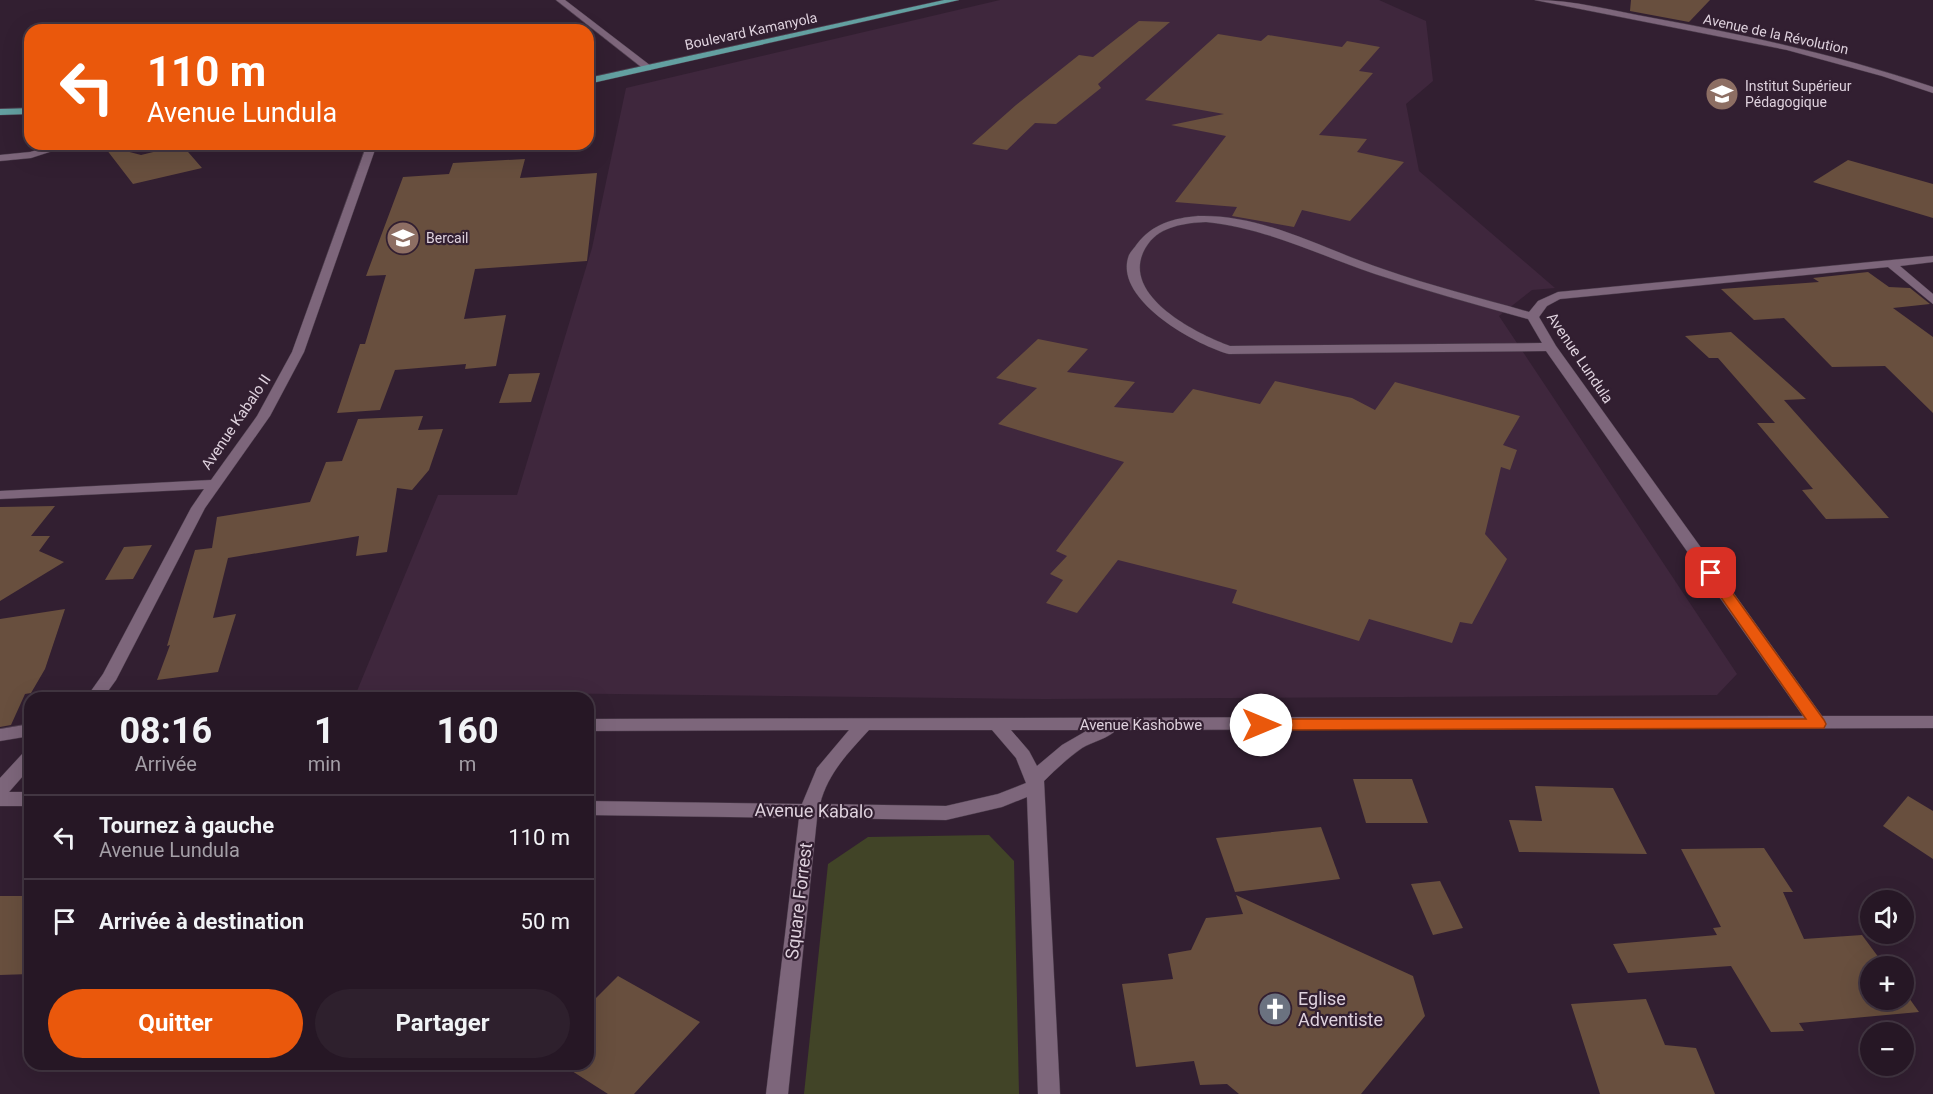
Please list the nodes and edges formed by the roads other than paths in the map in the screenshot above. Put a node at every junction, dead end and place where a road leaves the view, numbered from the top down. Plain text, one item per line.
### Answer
1 (560, 0) edge
2 (927, 0) edge
3 (955, 0) edge
4 (1539, 0) edge
5 (591, 24) edge
6 (594, 26) edge
7 (644, 65) junction
8 (594, 72) edge
9 (594, 79) edge
10 (1933, 90) edge
11 (24, 104) edge
12 (0, 105) edge
13 (24, 111) edge
14 (0, 112) edge
15 (48, 150) edge
16 (370, 150) edge
17 (0, 158) edge
18 (1933, 259) edge
19 (1890, 262) junction
20 (1933, 300) edge
21 (1533, 317) junction
22 (1550, 347) junction
23 (216, 484) junction
24 (0, 495) edge
25 (98, 692) edge
26 (1933, 722) edge
27 (1818, 724) junction
28 (594, 725) edge
29 (864, 725) junction
30 (997, 725) junction
31 (1121, 725) junction
32 (24, 731) edge
33 (0, 735) edge
34 (24, 763) edge
35 (1035, 783) junction
36 (0, 790) edge
37 (0, 799) edge
38 (24, 799) edge
39 (594, 808) edge
40 (809, 811) junction
41 (777, 1094) edge
42 (1049, 1094) edge

1 - 5 street
2 - 7 main road, Boulevard Kamanyola
3 - 7 main road, Boulevard Kamanyola
4 - 10 street, Avenue de la Révolution
6 - 7 street
7 - 8 main road, Boulevard Kamanyola
7 - 9 main road, Boulevard Kamanyola
11 - 12 main road
13 - 14 main road
15 - 17 street
16 - 23 street, Avenue Kabalo II
18 - 19 street, Avenue Lundula
19 - 20 street
19 - 21 street, Avenue Lundula
21 - 22 street, Avenue Lundula
21 - 22 street
22 - 27 street, Avenue Lundula
23 - 24 street, Avenue Kabalo II
23 - 25 street
26 - 27 street, Avenue Kashobwe
27 - 31 street, Avenue Kashobwe
28 - 29 street
29 - 30 street
29 - 40 street, Square Forrest
30 - 31 street, Avenue Kashobwe
30 - 35 street
31 - 35 street
32 - 33 street
34 - 36 street
35 - 40 street, Avenue Kabalo
35 - 42 street
37 - 38 street
39 - 40 street, Avenue Kabalo
40 - 41 street, Square Forrest

